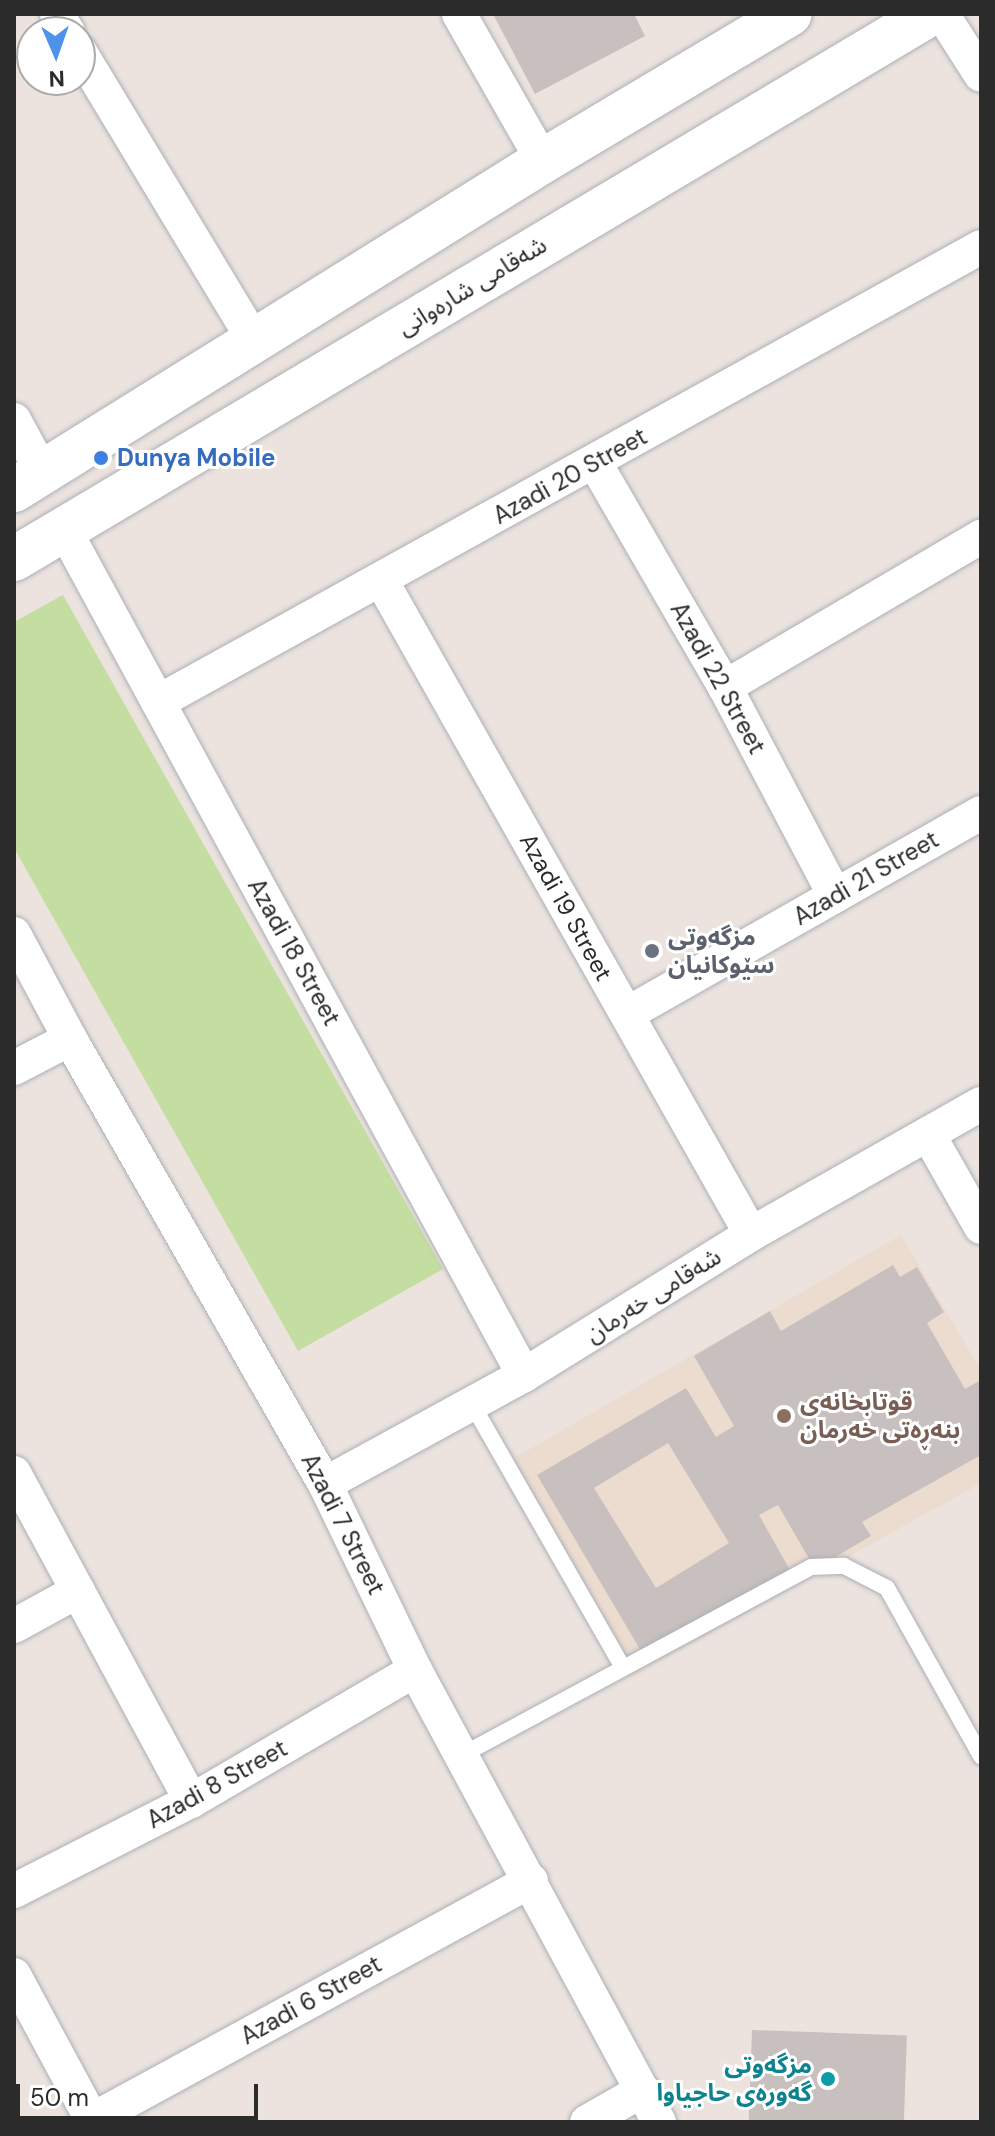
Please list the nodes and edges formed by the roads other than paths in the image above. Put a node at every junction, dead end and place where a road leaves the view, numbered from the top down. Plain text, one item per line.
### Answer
1 (459, 14) edge
2 (790, 14) edge
3 (930, 14) edge
4 (942, 14) edge
5 (981, 75) edge
6 (96, 78) edge
7 (543, 161) junction
8 (981, 247) edge
9 (254, 340) junction
10 (14, 420) edge
11 (595, 463) junction
12 (28, 481) edge
13 (64, 529) junction
14 (981, 537) edge
15 (14, 559) edge
16 (381, 580) junction
17 (725, 687) junction
18 (158, 702) junction
19 (981, 813) edge
20 (835, 896) junction
21 (14, 934) edge
22 (627, 1014) junction
23 (70, 1039) junction
24 (14, 1068) edge
25 (981, 1104) edge
26 (928, 1134) junction
27 (981, 1227) edge
28 (751, 1234) junction
29 (524, 1375) junction
30 (472, 1404) junction
31 (14, 1473) edge
32 (325, 1484) junction
33 (78, 1591) junction
34 (14, 1626) edge
35 (623, 1668) junction
36 (415, 1670) junction
37 (462, 1755) junction
38 (981, 1756) edge
39 (191, 1801) junction
40 (531, 1881) junction
41 (14, 1891) edge
42 (14, 1975) edge
43 (643, 2090) junction
44 (93, 2121) edge
45 (587, 2122) edge
46 (659, 2122) edge

1 - 7 street
2 - 7 main road
3 - 13 main road, شەقامی شارەوانی
4 - 5 street
6 - 9 street
7 - 9 main road
8 - 11 street, Azadi 20 Street
9 - 12 main road
10 - 12 street
11 - 16 street, Azadi 20 Street
11 - 17 street, Azadi 22 Street
13 - 15 main road, شەقامی شارەوانی
13 - 18 street, Azadi 18 Street
14 - 17 street
16 - 18 street, Azadi 20 Street
16 - 22 street, Azadi 19 Street
17 - 20 street, Azadi 22 Street
18 - 29 street, Azadi 18 Street
19 - 20 street, Azadi 21 Street
20 - 22 street, Azadi 21 Street
21 - 23 street, Azadi 7 Street
22 - 28 street, Azadi 19 Street
23 - 24 street
23 - 32 street, Azadi 7 Street
25 - 26 street, شەقامی خەرمان
26 - 27 street
26 - 28 street, شەقامی خەرمان
28 - 29 street, شەقامی خەرمان
29 - 30 street, شەقامی خەرمان
30 - 32 street, شەقامی خەرمان
30 - 35 lane
31 - 33 street
32 - 36 street, Azadi 7 Street
33 - 34 street
33 - 39 street
35 - 37 lane
35 - 38 lane
36 - 37 street, Azadi 7 Street
36 - 39 street, Azadi 8 Street
37 - 40 street, Azadi 7 Street
39 - 41 street, Azadi 8 Street
40 - 43 street, Azadi 7 Street
40 - 44 street, Azadi 6 Street
42 - 44 street
43 - 45 street
43 - 46 street, Azadi 7 Street

